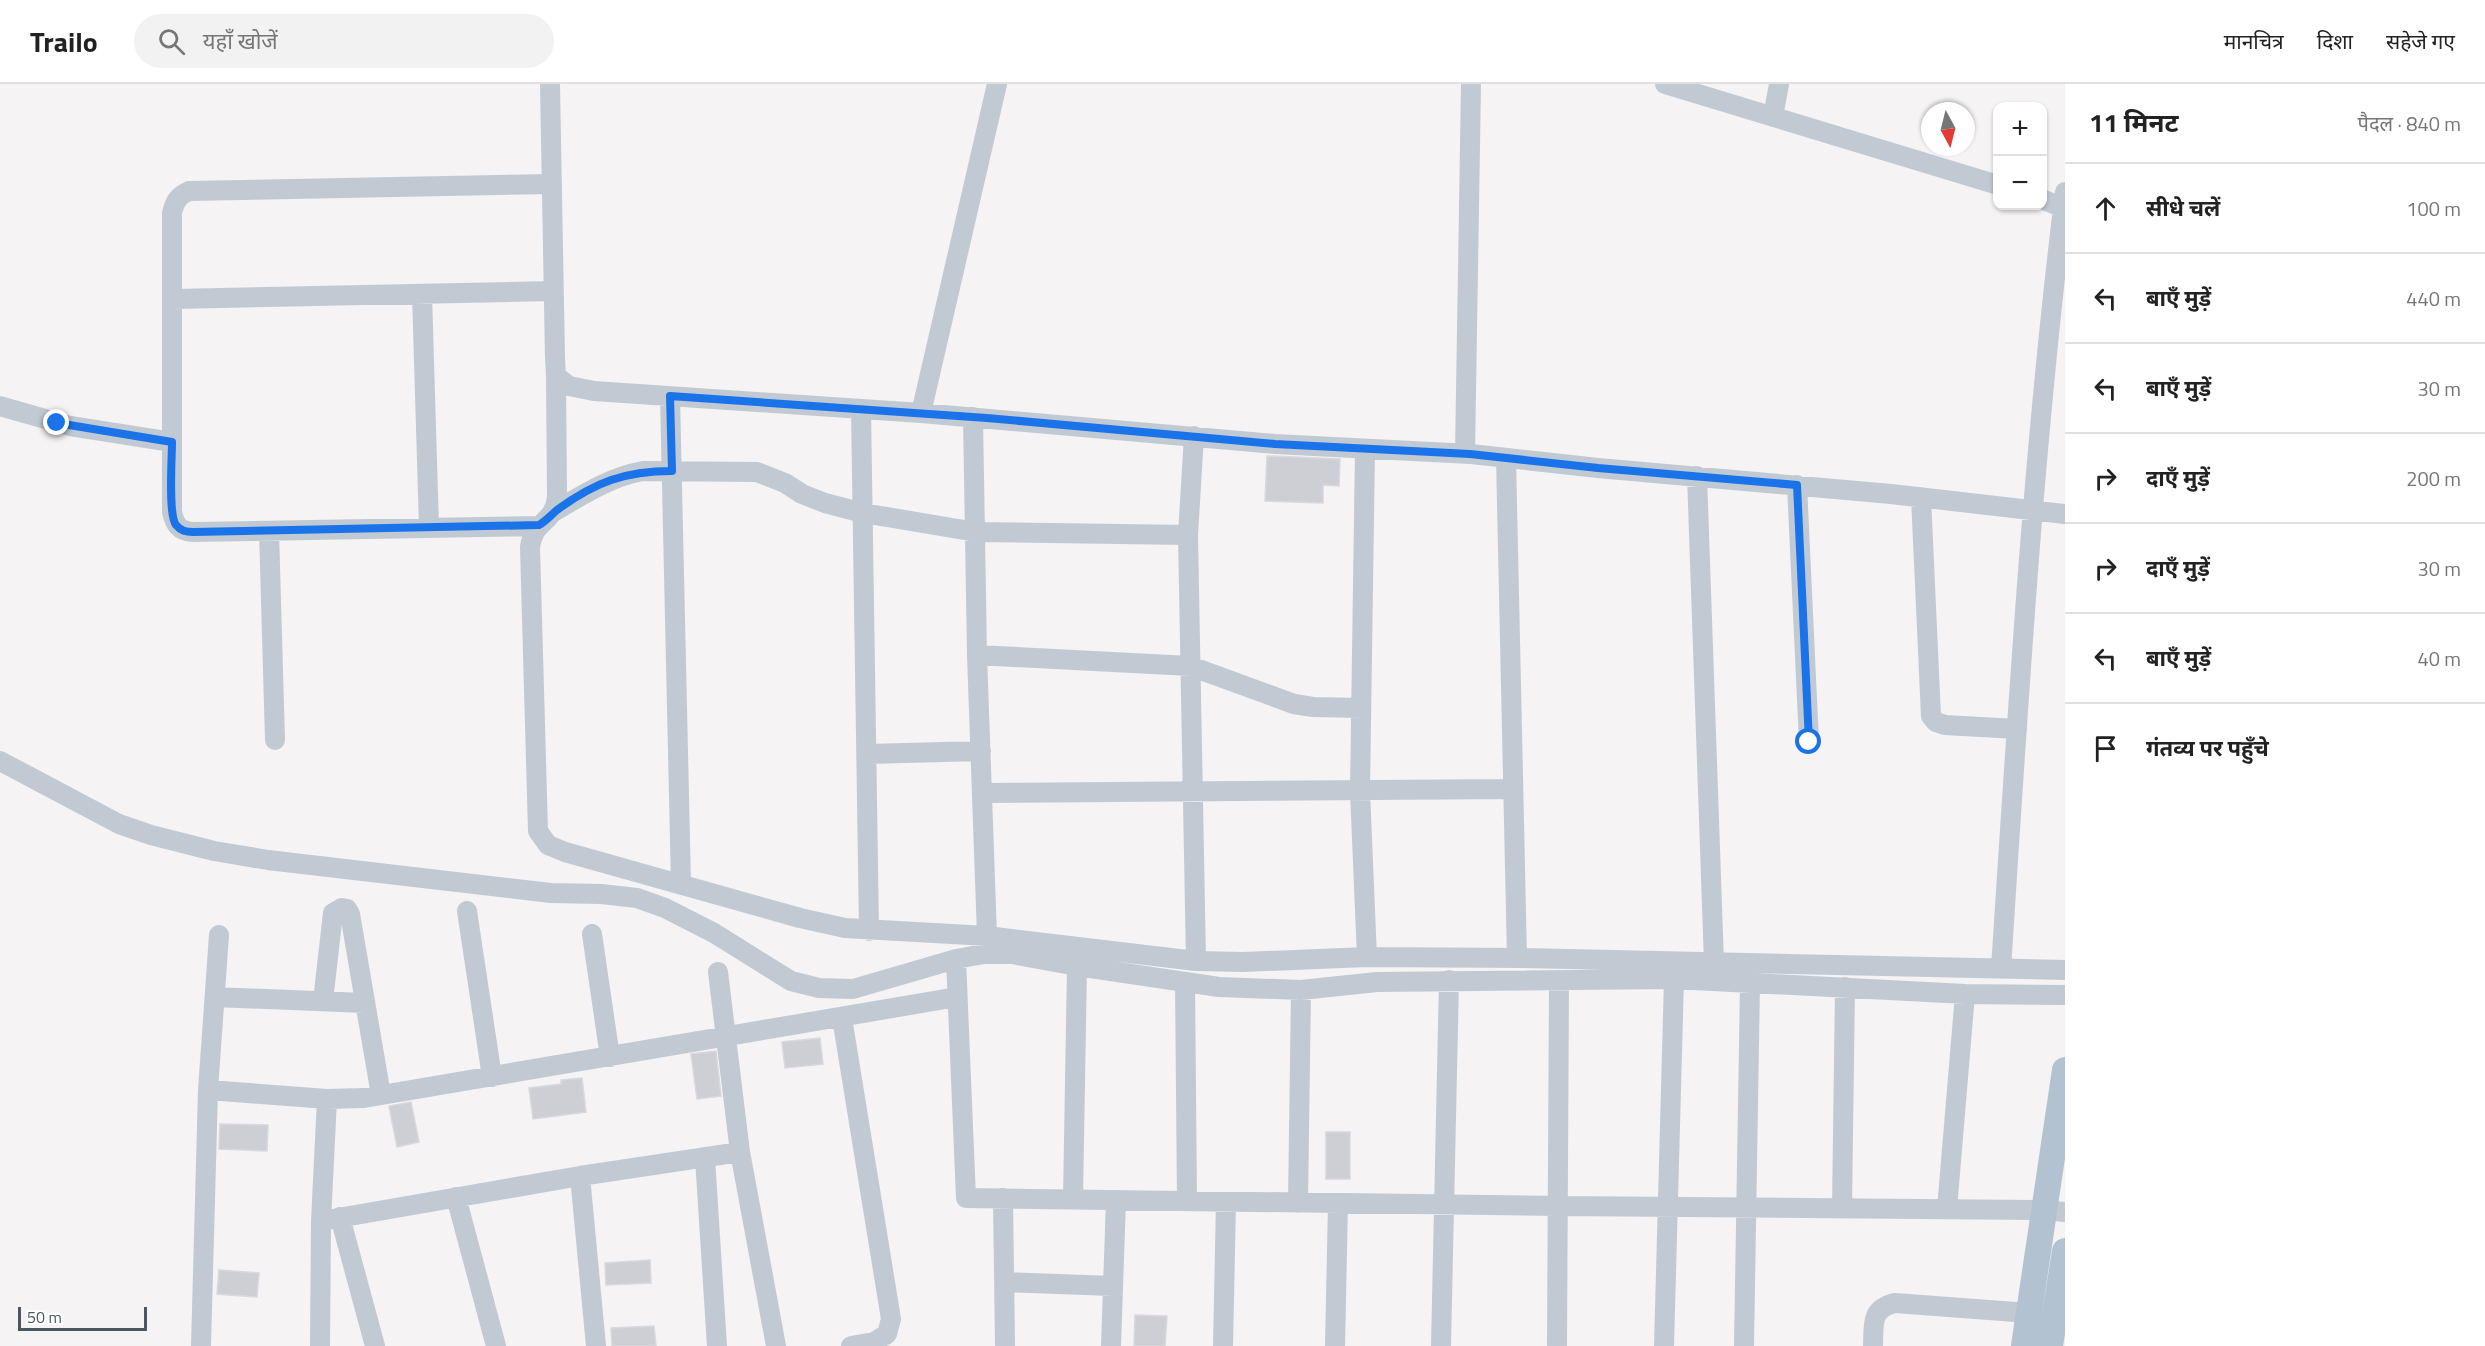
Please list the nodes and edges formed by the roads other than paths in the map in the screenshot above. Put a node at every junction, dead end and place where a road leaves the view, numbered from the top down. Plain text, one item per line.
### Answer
1 (550, 84) edge
2 (997, 84) edge
3 (1471, 84) edge
4 (1665, 84) edge
5 (1779, 84) edge
6 (1773, 117) junction
7 (552, 184) junction
8 (1993, 184) edge
9 (2047, 199) edge
10 (2064, 200) edge
11 (554, 291) junction
12 (422, 294) junction
13 (173, 299) junction
14 (556, 376) junction
15 (670, 396) junction
16 (0, 406) edge
17 (861, 409) junction
18 (921, 413) junction
19 (973, 417) junction
20 (1194, 436) junction
21 (172, 442) junction
22 (1365, 449) junction
23 (1465, 454) junction
24 (1506, 458) junction
25 (672, 471) junction
26 (1697, 476) junction
27 (1797, 485) junction
28 (1921, 497) junction
29 (2032, 509) junction
30 (555, 511) junction
31 (863, 513) junction
32 (2065, 514) edge
33 (539, 525) junction
34 (429, 528) junction
35 (269, 531) junction
36 (976, 532) junction
37 (1188, 535) junction
38 (978, 655) junction
39 (1190, 666) junction
40 (1361, 708) junction
41 (2017, 729) junction
42 (275, 740) dead end
43 (1809, 742) dead end
44 (981, 751) junction
45 (867, 754) junction
46 (1, 763) edge
47 (1512, 789) junction
48 (1360, 791) junction
49 (1192, 792) junction
50 (982, 793) junction
51 (681, 885) junction
52 (467, 911) dead end
53 (869, 930) junction
54 (592, 934) dead end
55 (219, 935) dead end
56 (987, 936) junction
57 (1367, 957) junction
58 (1517, 958) junction
59 (956, 959) junction
60 (1196, 961) junction
61 (1714, 963) junction
62 (1077, 966) junction
63 (2001, 968) junction
64 (2065, 970) edge
65 (718, 972) dead end
66 (1674, 979) junction
67 (1449, 980) junction
68 (1559, 981) junction
69 (1185, 982) junction
70 (1750, 983) junction
71 (1845, 987) junction
72 (1301, 990) junction
73 (1965, 994) junction
74 (2065, 995) edge
75 (214, 997) junction
76 (957, 998) junction
77 (323, 1001) junction
78 (365, 1003) junction
79 (842, 1018) junction
80 (727, 1037) junction
81 (610, 1057) junction
82 (2065, 1070) edge
83 (492, 1077) junction
84 (208, 1090) junction
85 (381, 1095) junction
86 (327, 1099) junction
87 (740, 1152) junction
88 (705, 1158) junction
89 (580, 1176) junction
90 (456, 1197) junction
91 (1002, 1198) junction
92 (1073, 1199) junction
93 (1116, 1200) junction
94 (1187, 1201) junction
95 (1226, 1202) junction
96 (1298, 1203) junction
97 (1338, 1203) junction
98 (1444, 1205) junction
99 (1558, 1206) junction
100 (1668, 1207) junction
101 (1746, 1208) junction
102 (1842, 1208) junction
103 (1947, 1209) junction
104 (2055, 1211) edge
105 (330, 1219) junction
106 (2065, 1251) edge
107 (1004, 1282) junction
108 (1113, 1286) junction
109 (2029, 1312) junction
110 (2060, 1321) edge
111 (201, 1346) edge
112 (320, 1346) edge
113 (375, 1346) edge
114 (496, 1346) edge
115 (596, 1346) edge
116 (717, 1346) edge
117 (776, 1346) edge
118 (851, 1346) edge
119 (1005, 1346) edge
120 (1111, 1346) edge
121 (1223, 1346) edge
122 (1335, 1346) edge
123 (1441, 1346) edge
124 (1557, 1346) edge
125 (1664, 1346) edge
126 (1744, 1346) edge
127 (1873, 1346) edge
128 (2024, 1346) edge
129 (2050, 1346) edge

1 - 7 street
2 - 18 street
3 - 23 street
4 - 6 street
5 - 6 street
6 - 8 street
7 - 11 street
7 - 13 street
9 - 10 street
10 - 29 street
11 - 12 street
11 - 14 street
12 - 13 street
12 - 34 street
13 - 21 street
14 - 15 street
14 - 30 street
15 - 17 street
15 - 25 street
16 - 21 street
17 - 18 street
17 - 31 street
18 - 19 street
19 - 20 street
19 - 36 street
20 - 22 street
20 - 37 street
21 - 35 street
22 - 23 street
22 - 40 street
23 - 24 street
24 - 26 street
24 - 47 street
25 - 30 street
25 - 31 street
25 - 51 street
26 - 27 street
26 - 61 street
27 - 28 street
27 - 43 street
28 - 29 street
28 - 41 street
29 - 32 street
29 - 41 street
30 - 33 street
31 - 36 street
31 - 45 street
33 - 34 street
33 - 51 street
34 - 35 street
35 - 42 street
36 - 37 street
36 - 38 street
37 - 39 street
38 - 39 street
38 - 44 street
39 - 40 street
39 - 49 street
40 - 48 street
41 - 63 street
44 - 45 street
44 - 50 street
45 - 53 street
46 - 59 street
47 - 48 street
47 - 58 street
48 - 49 street
48 - 57 street
49 - 50 street
49 - 60 street
50 - 56 street
51 - 53 street
52 - 83 street
53 - 56 street
54 - 81 street
55 - 75 street
56 - 60 street
57 - 58 street
57 - 60 street
58 - 61 street
59 - 62 street
59 - 76 street
61 - 63 street
62 - 69 street
62 - 92 street
63 - 64 street
65 - 80 street
66 - 68 street
66 - 70 street
66 - 100 street
67 - 68 street
67 - 72 street
67 - 98 street
68 - 99 street
69 - 72 street
69 - 94 street
70 - 71 street
70 - 101 street
71 - 73 street
71 - 102 street
72 - 96 street
73 - 74 street
73 - 103 street
75 - 77 street
75 - 84 street
76 - 79 street
76 - 91 street
77 - 78 street
77 - 78 street
78 - 85 street
79 - 80 street
79 - 118 street
80 - 81 street
80 - 87 street
81 - 83 street
82 - 104 main road
83 - 85 street
84 - 86 street
84 - 111 street
85 - 86 street
86 - 105 street
87 - 88 street
87 - 117 street
88 - 89 street
88 - 116 street
89 - 90 street
89 - 115 street
90 - 105 street
90 - 114 street
91 - 92 street
91 - 107 street
92 - 93 street
93 - 94 street
93 - 108 street
94 - 95 street
95 - 96 street
95 - 121 street
96 - 97 street
97 - 98 street
97 - 122 street
98 - 99 street
98 - 123 street
99 - 100 street
99 - 124 street
100 - 101 street
100 - 125 street
101 - 102 street
101 - 126 street
102 - 103 street
103 - 104 street
104 - 109 main road
105 - 112 street
105 - 113 street
106 - 110 main road
107 - 108 street
107 - 119 street
108 - 120 street
109 - 127 street
109 - 128 main road
110 - 129 main road

